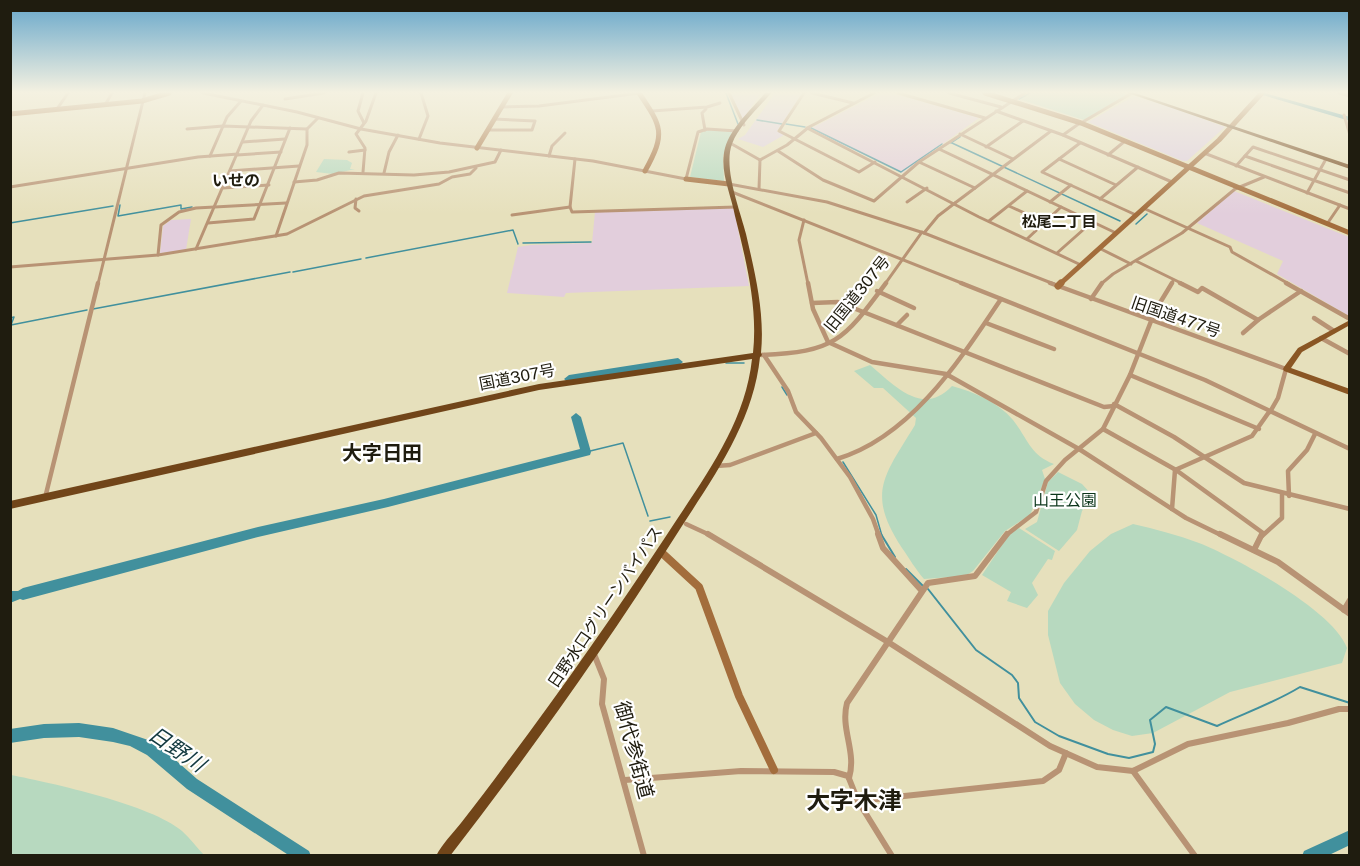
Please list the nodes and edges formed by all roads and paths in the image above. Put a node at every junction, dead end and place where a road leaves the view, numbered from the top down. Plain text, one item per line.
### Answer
1 (134, 133) edge
2 (220, 133) edge
3 (246, 133) edge
4 (288, 133) edge
5 (307, 133) edge
6 (358, 133) edge
7 (388, 133) edge
8 (422, 133) edge
9 (486, 133) edge
10 (565, 133) dead end
11 (659, 133) edge
12 (698, 133) edge
13 (734, 133) edge
14 (783, 133) edge
15 (802, 133) edge
16 (818, 133) edge
17 (1005, 133) edge
18 (1048, 133) edge
19 (1058, 133) edge
20 (1106, 133) edge
21 (1224, 133) edge
22 (1256, 133) edge
23 (960, 134) joint
24 (398, 135) junction
25 (1063, 135) joint
26 (285, 139) junction
27 (418, 139) junction
28 (795, 140) junction
29 (1125, 141) junction
30 (243, 142) junction
31 (730, 143) junction
32 (1080, 143) junction
33 (986, 147) junction
34 (477, 148) junction
35 (939, 149) junction
36 (365, 150) junction
37 (501, 150) junction
38 (778, 151) junction
39 (281, 152) junction
40 (349, 152) dead end
41 (1203, 153) junction
42 (237, 155) junction
43 (1108, 155) junction
44 (210, 156) junction
45 (549, 156) junction
46 (1245, 156) junction
47 (575, 159) junction
48 (1013, 159) junction
49 (1059, 159) junction
50 (1326, 159) junction
51 (760, 160) junction
52 (875, 162) junction
53 (919, 162) junction
54 (299, 166) junction
55 (1189, 166) junction
56 (1236, 166) junction
57 (1138, 167) junction
58 (1350, 167) edge
59 (126, 168) junction
60 (275, 168) junction
61 (476, 168) junction
62 (1320, 170) junction
63 (230, 171) junction
64 (645, 171) junction
65 (363, 172) junction
66 (384, 173) junction
67 (991, 174) junction
68 (902, 175) junction
69 (1264, 177) junction
70 (686, 179) junction
71 (1350, 180) edge
72 (1314, 181) junction
73 (294, 182) junction
74 (1172, 182) junction
75 (269, 185) junction
76 (1116, 185) junction
77 (1071, 186) junction
78 (10, 187) edge
79 (730, 188) junction
80 (927, 188) junction
81 (975, 188) junction
82 (1240, 188) junction
83 (223, 189) junction
84 (759, 189) junction
85 (1027, 191) junction
86 (1307, 193) junction
87 (1350, 193) edge
88 (356, 199) junction
89 (1100, 199) junction
90 (908, 202) dead end
91 (1050, 202) junction
92 (262, 203) junction
93 (286, 203) junction
94 (955, 203) junction
95 (1340, 205) junction
96 (1009, 206) junction
97 (215, 207) junction
98 (570, 207) junction
99 (736, 207) junction
100 (1061, 207) junction
101 (1143, 208) junction
102 (1350, 209) edge
103 (359, 212) dead end
104 (512, 215) dead end
105 (1136, 215) junction
106 (804, 220) junction
107 (989, 221) junction
108 (1044, 222) junction
109 (1092, 222) junction
110 (208, 223) junction
111 (1327, 224) junction
112 (1188, 229) junction
113 (923, 232) junction
114 (1116, 233) junction
115 (1350, 233) edge
116 (275, 237) junction
117 (1027, 239) junction
118 (1099, 248) junction
119 (196, 249) junction
120 (1057, 253) junction
121 (158, 255) junction
122 (902, 257) junction
123 (103, 260) junction
124 (1134, 262) junction
125 (1081, 265) junction
126 (10, 267) edge
127 (1173, 281) junction
128 (1058, 286) junction
129 (877, 291) junction
130 (1301, 291) junction
131 (1001, 299) junction
132 (1091, 299) junction
133 (812, 303) junction
134 (914, 308) dead end
135 (862, 311) junction
136 (907, 315) dead end
137 (1314, 318) dead end
138 (1258, 320) junction
139 (1350, 320) edge
140 (1151, 321) junction
141 (986, 323) junction
142 (897, 326) junction
143 (1334, 331) junction
144 (1243, 333) dead end
145 (1321, 338) junction
146 (832, 344) junction
147 (1054, 349) dead end
148 (966, 353) junction
149 (1350, 354) edge
150 (761, 355) junction
151 (1138, 355) junction
152 (1286, 369) junction
153 (946, 374) junction
154 (1130, 375) junction
155 (1350, 392) edge
156 (1114, 405) junction
157 (1269, 412) junction
158 (1103, 429) junction
159 (1259, 429) junction
160 (816, 433) junction
161 (1315, 434) junction
162 (1079, 449) junction
163 (1350, 450) edge
164 (1203, 456) junction
165 (837, 459) junction
166 (716, 466) junction
167 (1176, 470) junction
168 (1286, 495) junction
169 (45, 498) junction
170 (10, 505) edge
171 (1172, 509) junction
172 (1350, 509) edge
173 (686, 525) dead end
174 (1263, 533) junction
175 (1254, 550) junction
176 (661, 552) junction
177 (924, 589) junction
178 (1350, 600) edge
179 (1347, 612) edge
180 (888, 642) junction
181 (594, 654) junction
182 (1350, 709) edge
183 (1066, 753) junction
184 (774, 770) junction
185 (1133, 771) junction
186 (849, 778) junction
187 (625, 780) junction
188 (858, 801) junction
189 (442, 855) edge
190 (644, 855) edge
191 (892, 855) edge
192 (1195, 855) edge

1 - 59 street
2 - 44 street
3 - 30 street
4 - 26 street
5 - 54 street
6 - 36 street
7 - 24 street
8 - 27 street
9 - 34 street
10 - 45 street
11 - 64 street
12 - 70 street
13 - 31 highway
14 - 28 street
15 - 28 street
16 - 52 street
17 - 33 street
18 - 48 street, 旧国道307号
19 - 25 street
20 - 29 street
21 - 41 street
22 - 50 highway
23 - 33 street
23 - 35 street
24 - 27 street
24 - 66 street
25 - 32 street
26 - 30 street
26 - 39 street
27 - 34 street
28 - 38 street
28 - 52 street
29 - 43 street
29 - 55 street
30 - 42 street
31 - 51 street
31 - 79 highway
32 - 43 street
32 - 49 street
33 - 48 street
34 - 37 street
35 - 53 street
35 - 67 street
36 - 40 street
36 - 65 street
37 - 45 street
37 - 61 street
38 - 51 street
38 - 68 street
39 - 42 street
39 - 60 street
41 - 55 street
41 - 56 street
42 - 44 street
42 - 63 street
43 - 57 street
44 - 59 street
45 - 47 street
46 - 56 street
46 - 62 street
46 - 72 street
47 - 64 street
47 - 98 street
48 - 67 street, 旧国道307号
49 - 76 street
49 - 77 street
50 - 58 highway
50 - 62 street
51 - 84 street
52 - 68 street
53 - 68 street
53 - 81 street
54 - 60 street
54 - 73 street
55 - 74 street
55 - 82 street
56 - 69 street
57 - 74 street
57 - 76 street
59 - 78 street
59 - 123 street
60 - 63 street
60 - 75 street
61 - 66 street
61 - 88 street
62 - 71 street
62 - 72 street
63 - 83 street
64 - 70 street
65 - 66 street
65 - 73 street
67 - 81 street, 旧国道307号
67 - 85 street
68 - 80 street
69 - 82 street
69 - 86 street
70 - 79 street
72 - 86 street
72 - 87 street
73 - 93 street
74 - 101 street
75 - 83 street
75 - 92 street
76 - 89 street
77 - 89 street
77 - 91 street
79 - 84 street
79 - 99 highway
79 - 106 street
80 - 90 street
80 - 94 street
81 - 94 street, 旧国道307号
82 - 111 street
82 - 112 street
83 - 97 street
84 - 113 street
85 - 91 street
85 - 96 street
86 - 95 street
88 - 103 street
88 - 116 street
89 - 105 street
91 - 100 street
92 - 93 street
92 - 97 street
92 - 110 street
93 - 116 street
94 - 107 street
94 - 113 street, 旧国道307号
95 - 102 street
95 - 111 street
96 - 107 street
96 - 108 street
97 - 110 street
97 - 121 street
98 - 99 street
98 - 104 street
99 - 150 highway
100 - 108 street
100 - 109 street
101 - 105 street
101 - 112 street
105 - 114 street
106 - 122 street
106 - 133 street
107 - 117 street
108 - 117 street
109 - 114 street
109 - 120 street
110 - 119 street
111 - 115 street
112 - 124 street
112 - 130 street
113 - 122 street, 旧国道307号
113 - 128 street
114 - 118 street
116 - 119 street
117 - 120 street
118 - 124 street
118 - 125 street
119 - 121 street
120 - 125 street
121 - 123 street
122 - 129 street, 旧国道307号
122 - 131 street
123 - 126 street
123 - 169 street
124 - 127 street
124 - 132 street
125 - 128 street
127 - 138 street
127 - 140 street
128 - 132 street, 旧国道477号
129 - 134 street
129 - 135 street, 旧国道307号
130 - 138 street
130 - 139 street
131 - 141 street
131 - 151 street
132 - 140 street, 旧国道477号
133 - 135 street
133 - 146 street
135 - 142 street
135 - 146 street, 旧国道307号
136 - 142 street
137 - 143 street
138 - 144 street
139 - 143 main road
140 - 151 street
140 - 152 street, 旧国道477号
141 - 147 street
141 - 148 street
142 - 148 street
143 - 145 main road
145 - 149 street
145 - 152 main road
146 - 150 street, 旧国道307号
146 - 153 street
148 - 153 street
148 - 156 street
150 - 160 street
150 - 166 highway, 日野水口グリーンバイパス
150 - 169 highway, 国道307号
151 - 154 street
151 - 157 street
152 - 155 main road
152 - 157 street
153 - 162 street
153 - 165 street
154 - 156 street
154 - 159 street
156 - 158 street
156 - 164 street
157 - 159 street
157 - 161 street
158 - 162 street
158 - 167 street
159 - 164 street
160 - 165 street
160 - 166 street
161 - 163 street
161 - 168 street
162 - 171 street
162 - 177 street
164 - 167 street
164 - 168 street
165 - 177 street
166 - 176 highway, 日野水口グリーンバイパス
167 - 171 street
167 - 174 street
168 - 172 street
168 - 174 street
169 - 170 highway, 国道307号
171 - 175 street
173 - 180 street
174 - 175 street
175 - 179 street
176 - 181 highway, 日野水口グリーンバイパス
176 - 184 street
177 - 180 street
178 - 179 street
180 - 183 street
180 - 186 street
181 - 187 street, 御代参街道
181 - 189 highway, 日野水口グリーンバイパス
182 - 185 street
183 - 185 street
183 - 188 street
184 - 186 street
184 - 187 street
185 - 192 street
186 - 188 street
187 - 190 street, 御代参街道
188 - 191 street

